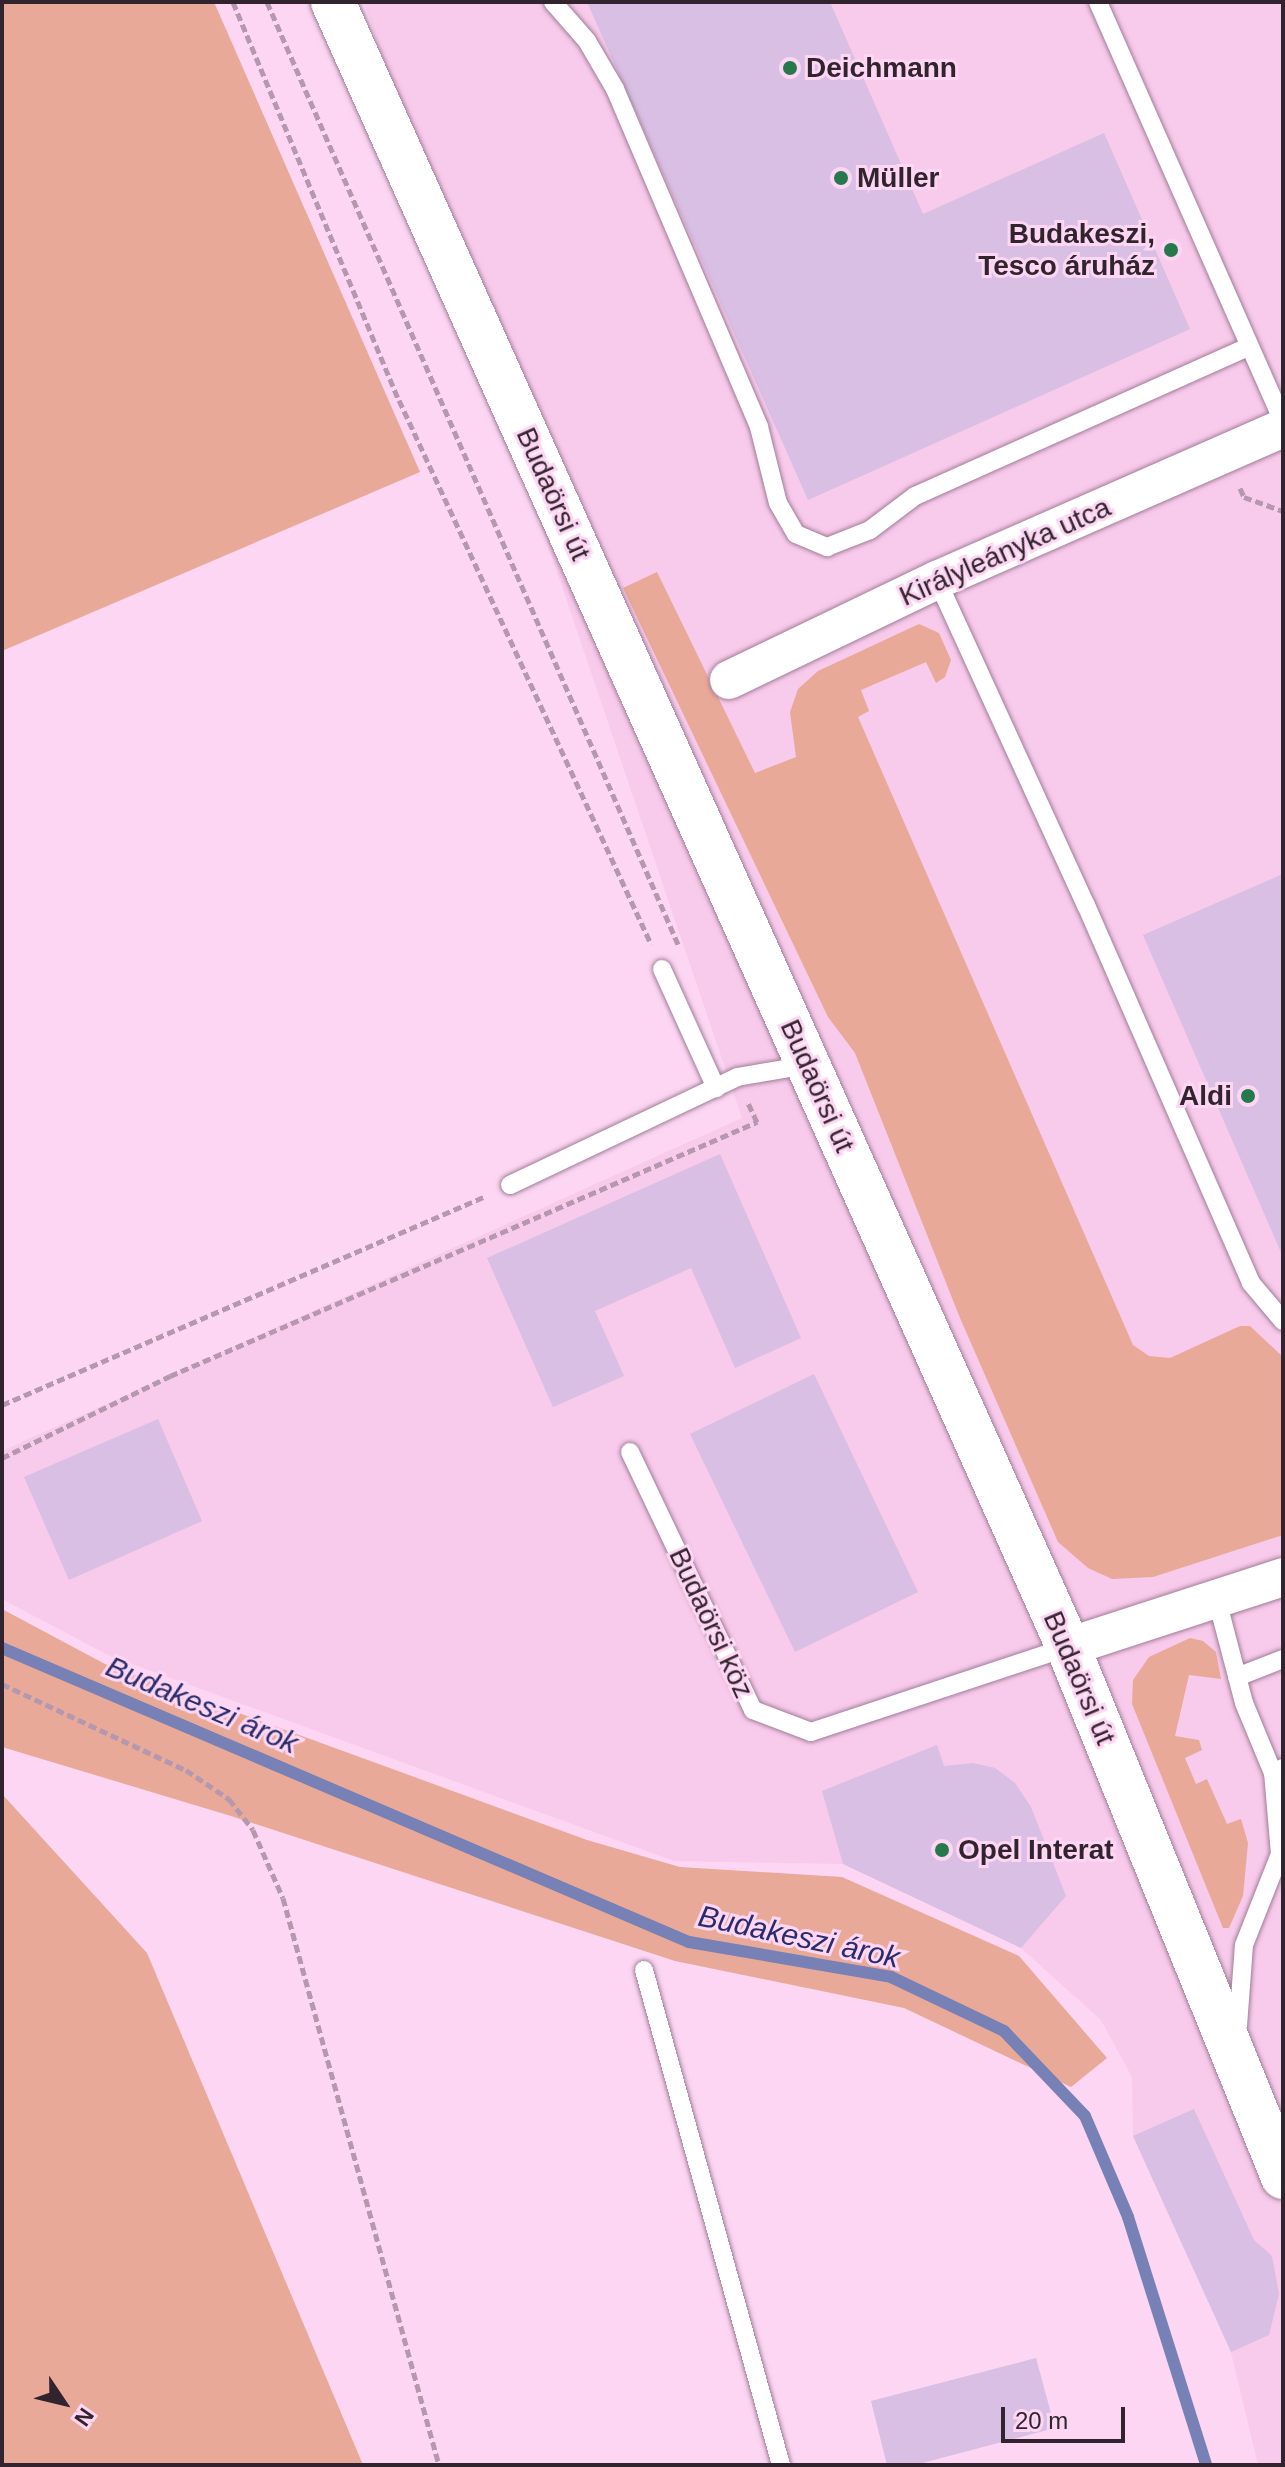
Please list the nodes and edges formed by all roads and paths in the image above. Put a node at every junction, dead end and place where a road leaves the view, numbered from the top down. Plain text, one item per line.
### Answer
1 (233, 2) edge
2 (267, 2) edge
3 (333, 2) edge
4 (553, 2) edge
5 (1098, 2) edge
6 (1248, 347) junction
7 (1283, 422) edge
8 (1283, 428) edge
9 (937, 580) junction
10 (729, 680) dead end
11 (680, 947) dead end
12 (662, 969) joint
13 (808, 1065) junction
14 (737, 1077) junction
15 (716, 1088) junction
16 (510, 1185) joint
17 (1283, 1321) edge
18 (2, 1405) edge
19 (630, 1452) dead end
20 (2, 1458) edge
21 (1283, 1577) edge
22 (1217, 1600) junction
23 (1068, 1647) junction
24 (1283, 1659) edge
25 (1237, 1677) junction
26 (2, 1684) edge
27 (1278, 1770) edge
28 (644, 1970) dead end
29 (1245, 2089) junction
30 (1283, 2177) edge
31 (439, 2465) edge
32 (781, 2465) edge

1 - 12 path
2 - 11 path
3 - 13 main road, Budaörsi út
4 - 6 lane
5 - 6 lane
6 - 7 lane
8 - 9 street, Királyleányka utca
9 - 10 street, Királyleányka utca
9 - 17 lane
12 - 15 lane
13 - 14 lane
13 - 23 main road, Budaörsi út
14 - 15 lane
14 - 20 path
15 - 16 lane
16 - 18 path
19 - 23 lane, Budaörsi köz
21 - 22 street
22 - 23 street
22 - 25 lane
23 - 29 main road, Budaörsi út
24 - 25 lane
25 - 27 lane
26 - 31 path
27 - 29 lane
28 - 32 lane
29 - 30 main road, Budaörsi út

